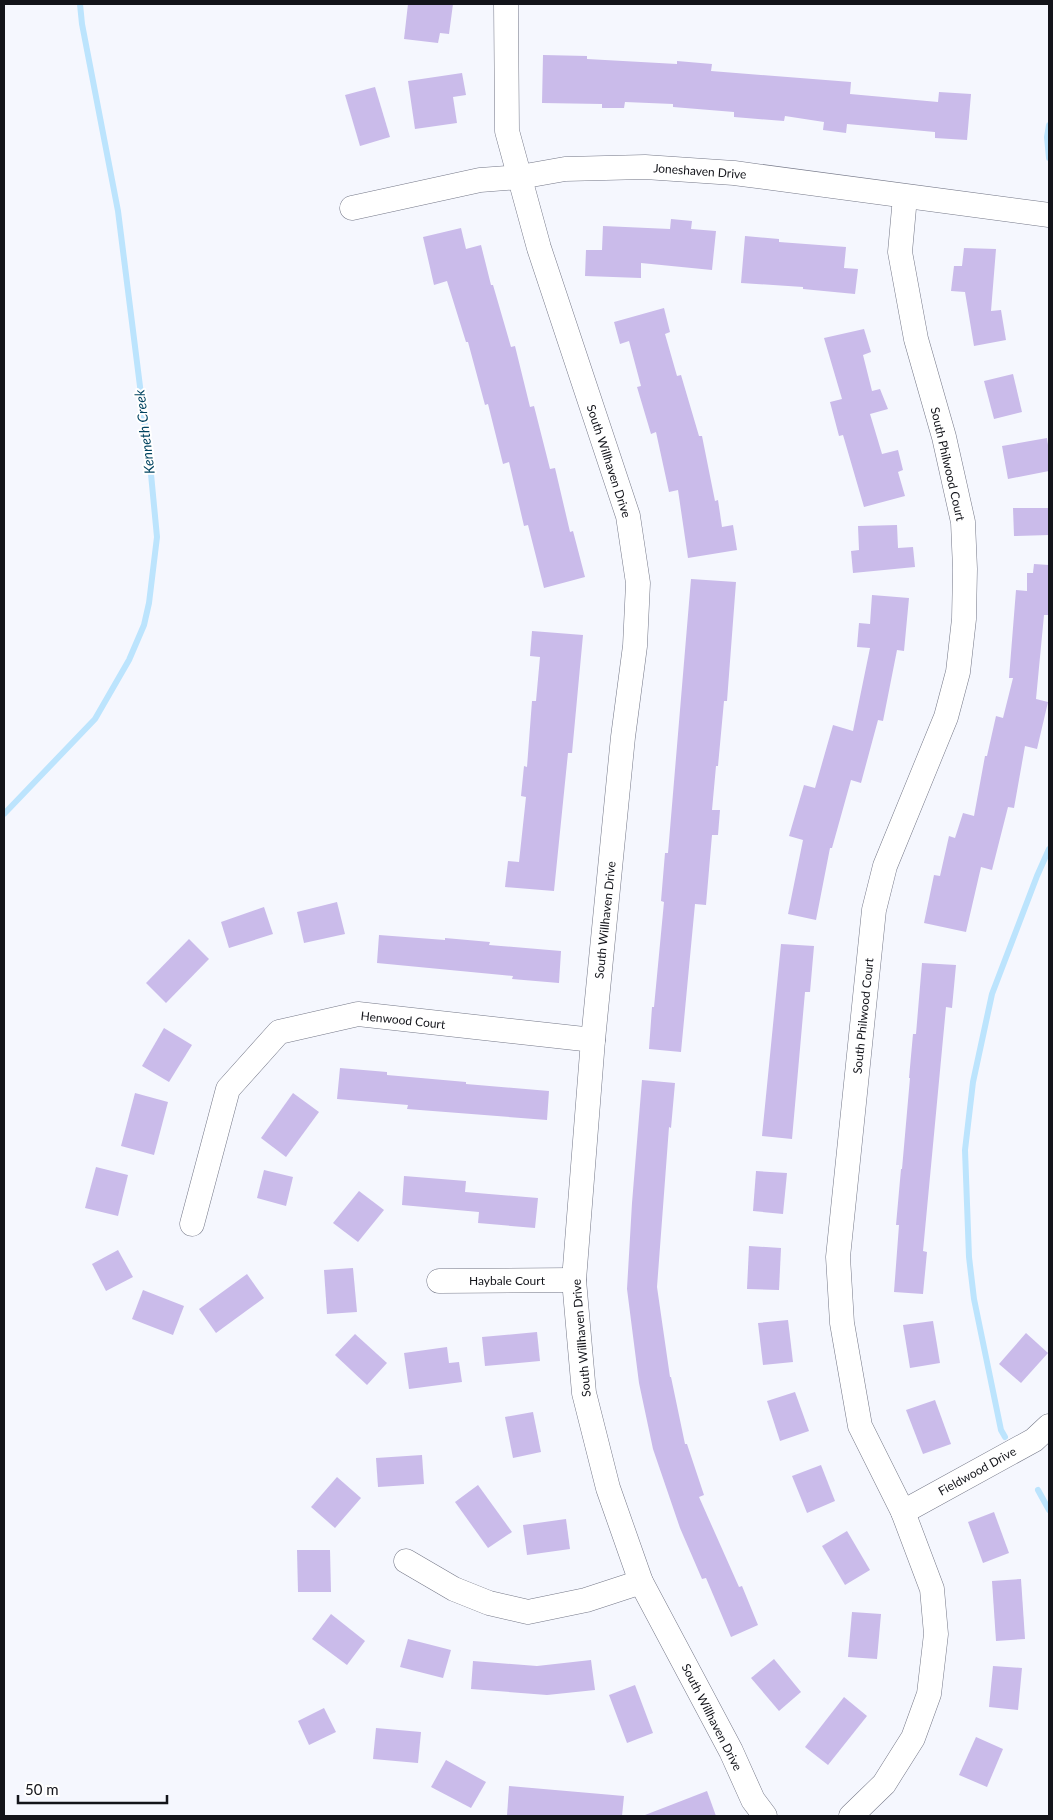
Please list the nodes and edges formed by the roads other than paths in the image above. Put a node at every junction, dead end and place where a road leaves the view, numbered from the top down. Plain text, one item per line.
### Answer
1 (506, 4) edge
2 (520, 177) junction
3 (905, 197) junction
4 (352, 208) dead end
5 (1049, 215) edge
6 (593, 1040) junction
7 (192, 1224) dead end
8 (574, 1280) junction
9 (439, 1281) dead end
10 (1049, 1426) edge
11 (903, 1512) junction
12 (406, 1561) dead end
13 (641, 1582) junction
14 (765, 1816) edge
15 (851, 1816) edge

1 - 2 street, South Willhaven Drive
2 - 3 street, Joneshaven Drive
2 - 4 street, Joneshaven Drive
2 - 6 street, South Willhaven Drive
3 - 5 street, Joneshaven Drive
3 - 11 street, South Philwood Court
6 - 7 street, Henwood Court
6 - 8 street, South Willhaven Drive
8 - 9 street, Haybale Court
8 - 13 street, South Willhaven Drive
10 - 11 street, Fieldwood Drive
11 - 15 street, South Philwood Court
12 - 13 street
13 - 14 street, South Willhaven Drive

